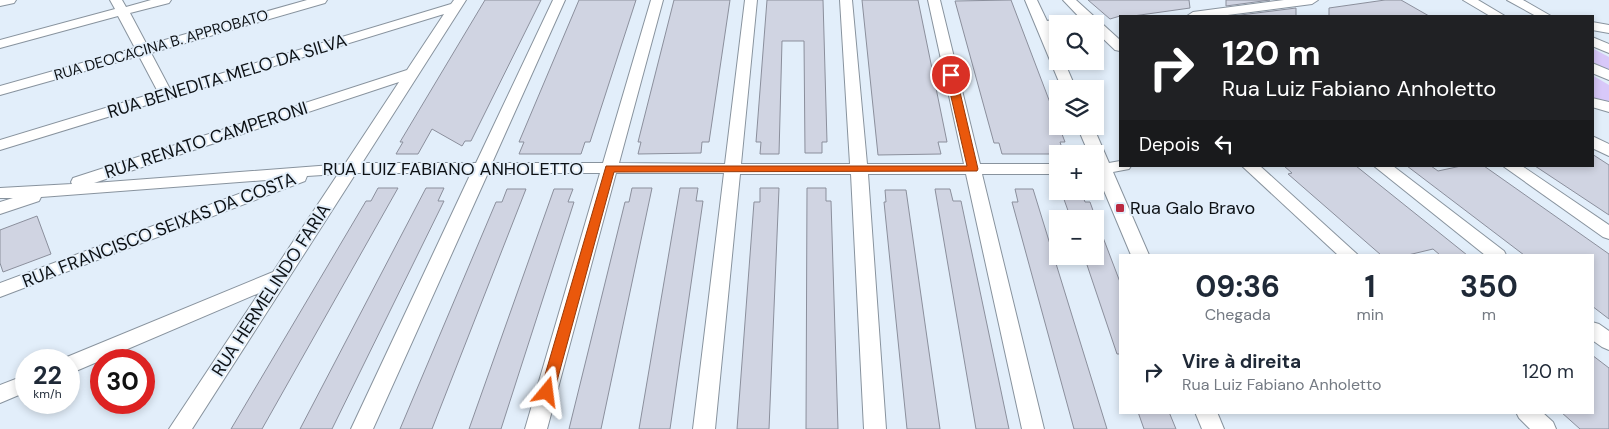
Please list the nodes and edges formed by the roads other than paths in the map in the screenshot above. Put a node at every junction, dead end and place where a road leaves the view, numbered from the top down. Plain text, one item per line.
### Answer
1 (10, 0) edge
2 (165, 0) edge
3 (322, 0) edge
4 (559, 0) edge
5 (657, 0) edge
6 (751, 0) edge
7 (846, 0) edge
8 (934, 0) edge
9 (1031, 0) edge
10 (1068, 0) edge
11 (1312, 0) edge
12 (1469, 0) edge
13 (1513, 0) edge
14 (0, 2) edge
15 (458, 4) edge
16 (119, 6) edge
17 (1084, 15) edge
18 (1200, 15) edge
19 (1498, 15) edge
20 (1543, 15) edge
21 (1049, 25) edge
22 (1042, 26) junction
23 (1104, 26) edge
24 (1119, 26) edge
25 (1594, 26) edge
26 (1609, 29) edge
27 (1104, 33) edge
28 (1594, 42) edge
29 (0, 44) edge
30 (1119, 46) edge
31 (1609, 49) edge
32 (143, 50) junction
33 (1594, 68) edge
34 (412, 73) junction
35 (1609, 76) edge
36 (1065, 80) edge
37 (0, 91) edge
38 (166, 94) junction
39 (1594, 103) edge
40 (1609, 107) edge
41 (1594, 142) edge
42 (0, 145) edge
43 (1609, 151) edge
44 (1119, 167) edge
45 (1251, 167) edge
46 (1383, 167) edge
47 (1512, 167) edge
48 (352, 168) junction
49 (482, 168) junction
50 (610, 168) junction
51 (733, 168) junction
52 (859, 169) junction
53 (973, 169) junction
54 (1049, 169) edge
55 (1104, 169) edge
56 (317, 170) junction
57 (1104, 178) edge
58 (52, 190) junction
59 (0, 193) edge
60 (0, 208) edge
61 (1609, 233) edge
62 (1140, 254) edge
63 (1348, 254) edge
64 (1496, 254) edge
65 (280, 276) junction
66 (0, 290) edge
67 (1594, 331) edge
68 (1609, 342) edge
69 (80, 360) edge
70 (15, 387) edge
71 (0, 394) edge
72 (1207, 414) edge
73 (1528, 414) edge
74 (180, 429) edge
75 (362, 429) edge
76 (536, 429) edge
77 (704, 429) edge
78 (874, 429) edge
79 (1033, 429) edge
80 (1213, 429) edge
81 (1545, 429) edge

1 - 14 street
2 - 16 street
3 - 32 street, RUA DEOCACINA B. APPROBATO
4 - 49 street
5 - 50 street
6 - 51 street
7 - 52 street
8 - 53 street
9 - 22 street
10 - 17 street
11 - 18 street
12 - 19 street
13 - 20 street
15 - 34 street, RUA HERMELINDO FARIA
15 - 38 street, RUA BENEDITA MELO DA SILVA
16 - 29 street
16 - 32 street
21 - 22 street
22 - 36 street
23 - 24 street
25 - 26 street
27 - 30 street
28 - 31 street
32 - 37 street, RUA DEOCACINA B. APPROBATO
32 - 38 street
33 - 35 street
34 - 48 street, RUA HERMELINDO FARIA
34 - 58 street, RUA RENATO CAMPERONI
38 - 42 street, RUA BENEDITA MELO DA SILVA
39 - 40 street
41 - 43 street
44 - 55 street
45 - 63 street
46 - 64 street
47 - 61 street
48 - 49 street, RUA LUIZ FABIANO ANHOLETTO
48 - 56 street, RUA LUIZ FABIANO ANHOLETTO
48 - 65 street, RUA HERMELINDO FARIA
49 - 50 street, RUA LUIZ FABIANO ANHOLETTO
49 - 75 street
50 - 51 street, RUA LUIZ FABIANO ANHOLETTO
50 - 76 street
51 - 52 street, RUA LUIZ FABIANO ANHOLETTO
51 - 77 street
52 - 53 street, RUA LUIZ FABIANO ANHOLETTO
52 - 78 street
53 - 54 street, RUA LUIZ FABIANO ANHOLETTO
53 - 79 street
56 - 58 street, RUA LUIZ FABIANO ANHOLETTO
56 - 66 street, RUA FRANCISCO SEIXAS DA COSTA
57 - 62 street
58 - 59 street, RUA LUIZ FABIANO ANHOLETTO
58 - 60 street, RUA RENATO CAMPERONI
65 - 69 street
65 - 74 street, RUA HERMELINDO FARIA
67 - 68 street
70 - 71 street
72 - 80 street
73 - 81 street

